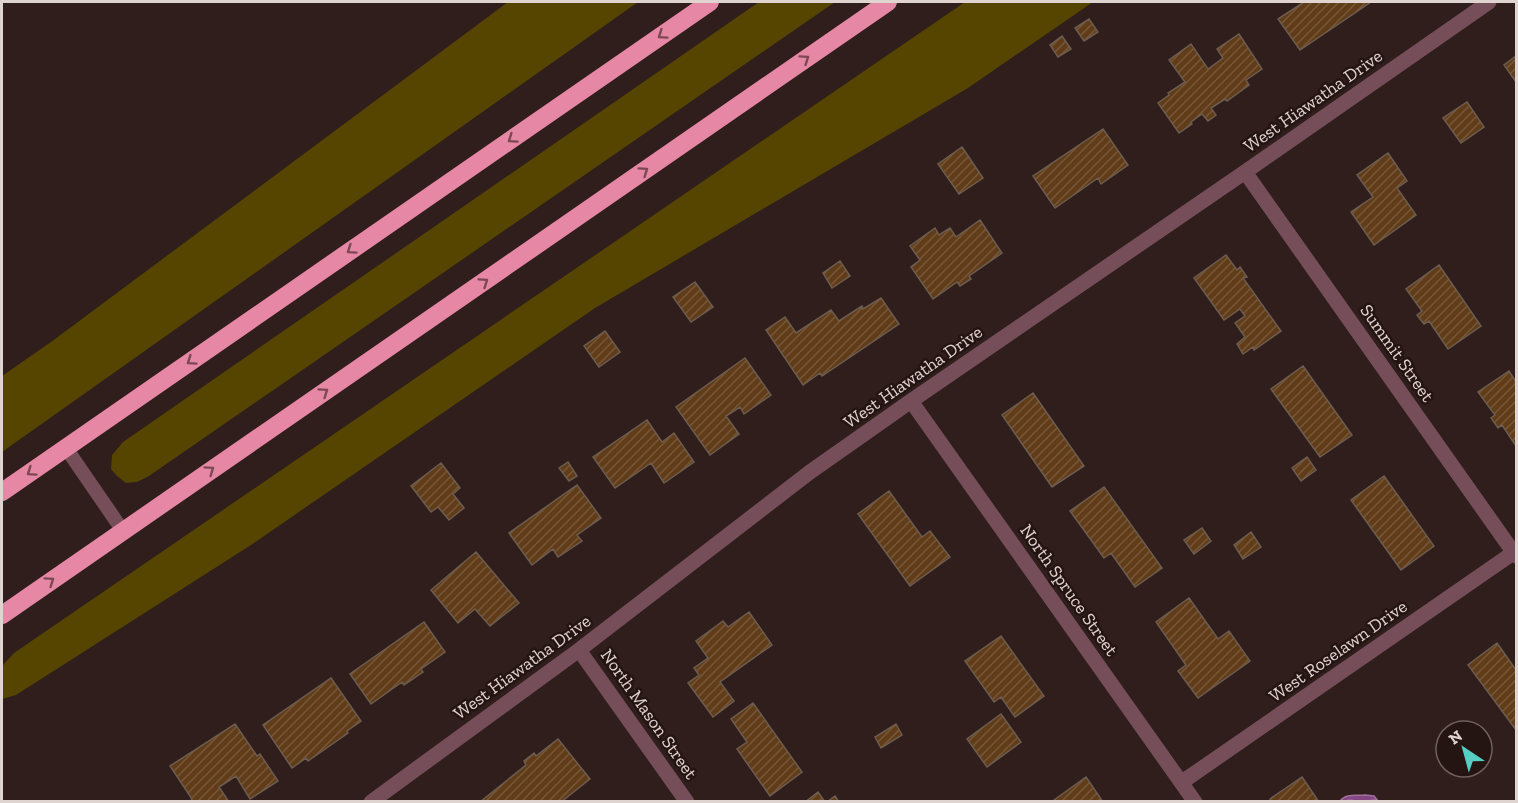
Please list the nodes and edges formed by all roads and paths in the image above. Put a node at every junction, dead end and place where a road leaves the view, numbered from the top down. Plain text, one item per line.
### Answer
1 (710, 2) edge
2 (888, 2) edge
3 (1489, 2) edge
4 (1245, 172) junction
5 (912, 401) junction
6 (66, 448) junction
7 (2, 492) edge
8 (123, 531) junction
9 (1516, 553) edge
10 (2, 615) edge
11 (579, 650) junction
12 (1182, 782) junction
13 (371, 801) edge
14 (687, 801) edge
15 (1195, 801) edge

1 -> 6 highway
8 -> 2 highway
3 - 4 street, West Hiawatha Drive
4 - 5 street, West Hiawatha Drive
4 - 9 street, Summit Street
5 - 11 street, West Hiawatha Drive
5 - 12 street, North Spruce Street
6 -> 7 highway
6 - 8 lane
10 -> 8 highway
9 - 12 street, West Roselawn Drive
11 - 13 street, West Hiawatha Drive
11 - 14 street, North Mason Street
12 - 15 street, North Spruce Street

